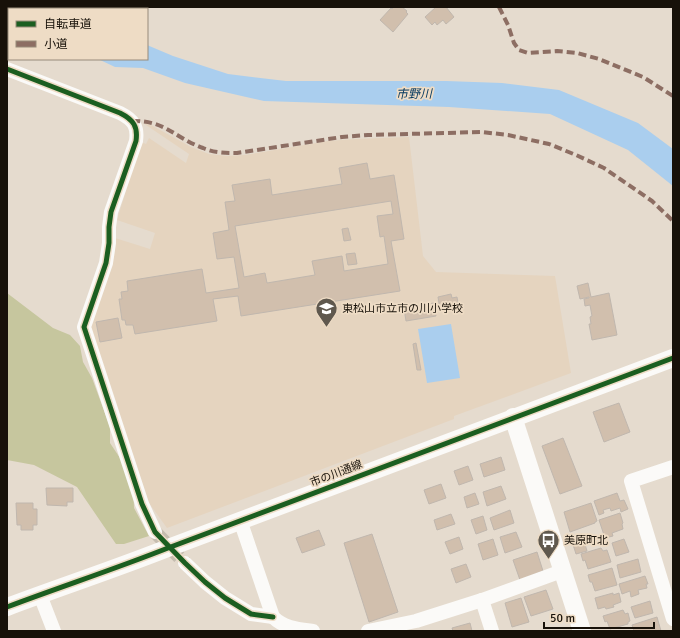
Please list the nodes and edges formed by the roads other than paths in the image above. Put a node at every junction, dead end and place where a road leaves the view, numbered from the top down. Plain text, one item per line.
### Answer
1 (7, 70) edge
2 (673, 358) edge
3 (513, 417) junction
4 (673, 467) edge
5 (240, 520) junction
6 (155, 532) tunnel mouth
7 (185, 563) tunnel mouth
8 (562, 570) junction
9 (40, 595) junction
10 (482, 600) junction
11 (7, 607) edge
12 (273, 617) junction
13 (673, 619) edge
14 (54, 631) edge
15 (313, 631) edge
16 (368, 631) edge
17 (492, 631) edge
18 (582, 631) edge

1 - 6 street
2 - 3 street, 市の川通線
3 - 5 street, 市の川通線
3 - 8 street
4 - 13 street
5 - 9 street, 市の川通線
5 - 12 street
7 - 12 street
8 - 10 street
8 - 18 street
9 - 11 street, 市の川通線
9 - 14 street
10 - 16 street
10 - 17 street
12 - 15 street

